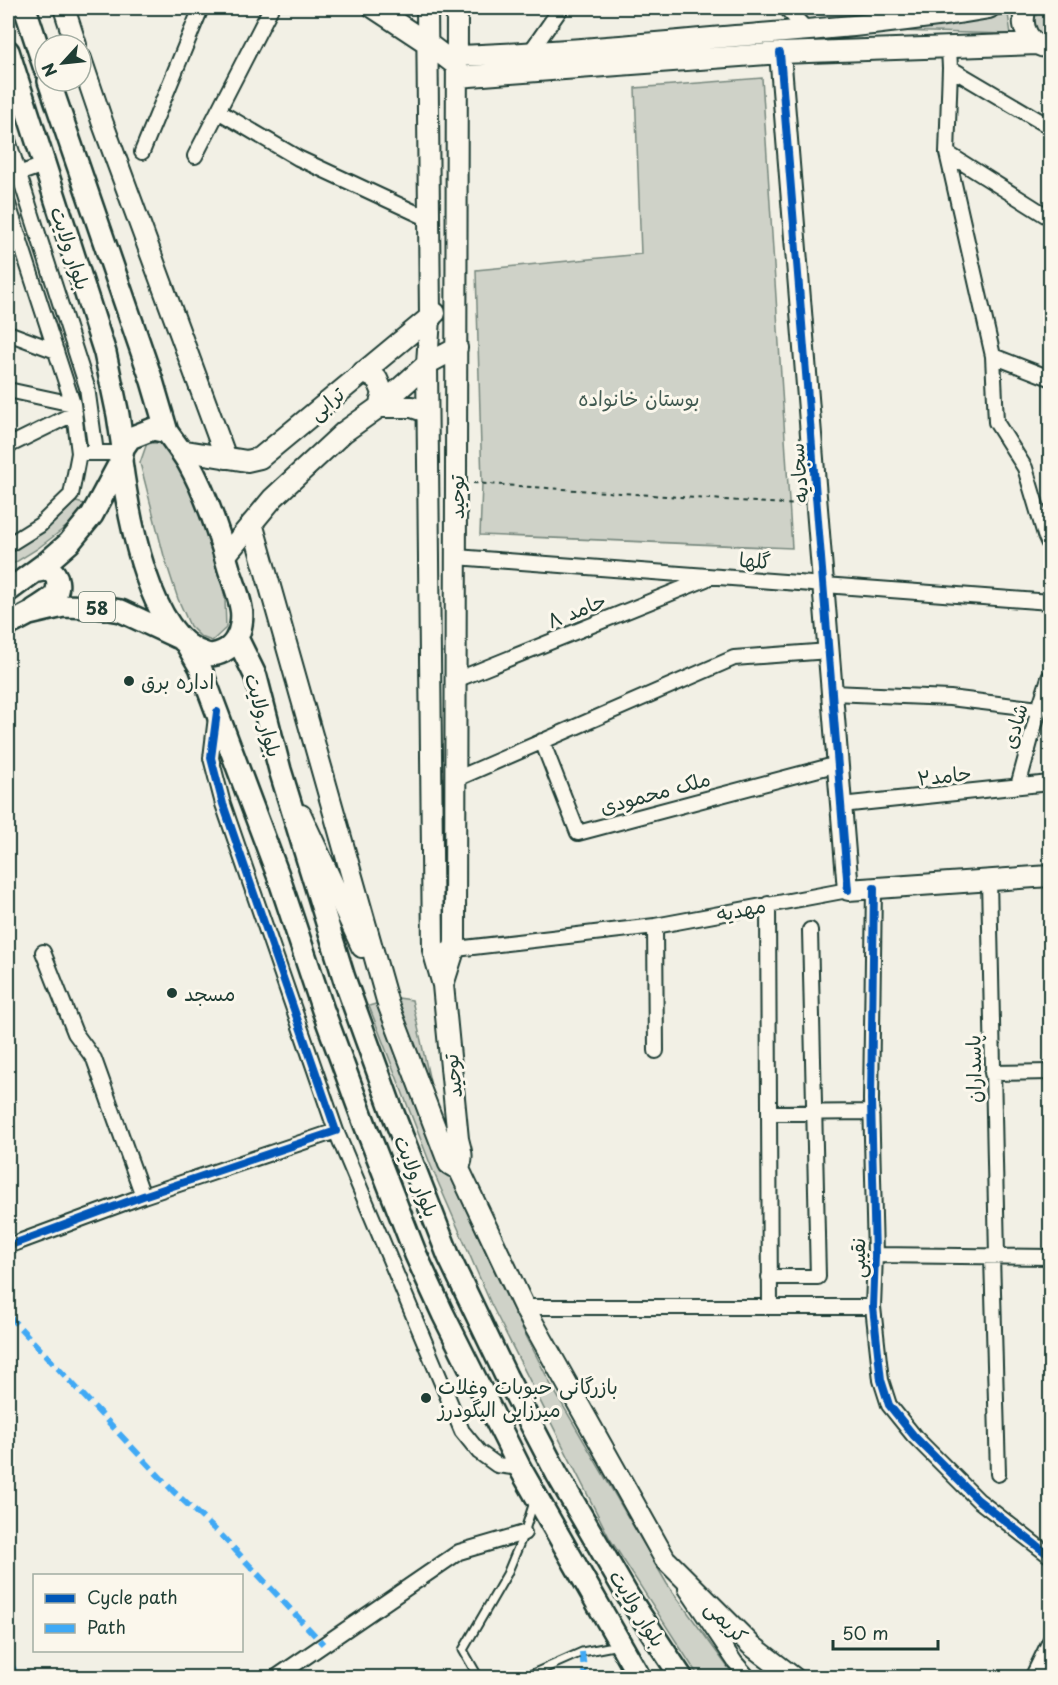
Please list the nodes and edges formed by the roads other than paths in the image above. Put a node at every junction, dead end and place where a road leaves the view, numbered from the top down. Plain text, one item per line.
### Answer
1 (25, 8) edge
2 (64, 8) edge
3 (201, 8) edge
4 (271, 8) edge
5 (374, 8) edge
6 (427, 8) edge
7 (457, 8) edge
8 (561, 8) edge
9 (786, 8) edge
10 (989, 8) edge
11 (1026, 8) edge
12 (934, 11) edge
13 (807, 30) junction
14 (33, 33) edge
15 (72, 33) edge
16 (427, 43) junction
17 (1047, 47) edge
18 (949, 48) junction
19 (8, 51) edge
20 (780, 53) junction
21 (529, 54) junction
22 (457, 66) junction
23 (950, 68) junction
24 (53, 93) edge
25 (93, 93) edge
26 (218, 111) junction
27 (1050, 127) edge
28 (8, 140) edge
29 (142, 152) dead end
30 (947, 153) junction
31 (195, 156) dead end
32 (44, 165) junction
33 (18, 174) junction
34 (8, 204) edge
35 (1050, 218) edge
36 (429, 219) junction
37 (12, 232) edge
38 (457, 298) junction
39 (429, 318) junction
40 (8, 333) edge
41 (457, 348) junction
42 (56, 351) junction
43 (993, 356) junction
44 (427, 364) junction
45 (363, 372) junction
46 (1050, 378) edge
47 (8, 390) edge
48 (379, 407) junction
49 (74, 408) junction
50 (428, 412) junction
51 (167, 432) junction
52 (8, 446) edge
53 (180, 450) junction
54 (79, 453) junction
55 (96, 453) junction
56 (122, 454) junction
57 (226, 458) junction
58 (252, 523) junction
59 (8, 545) edge
60 (1050, 546) edge
61 (225, 556) junction
62 (456, 557) junction
63 (34, 572) junction
64 (711, 577) junction
65 (823, 585) junction
66 (8, 591) edge
67 (1050, 602) edge
68 (28, 614) junction
69 (8, 624) edge
70 (237, 638) junction
71 (184, 641) junction
72 (829, 651) junction
73 (1050, 676) edge
74 (456, 680) junction
75 (832, 693) junction
76 (1038, 709) junction
77 (217, 712) junction
78 (542, 741) junction
79 (838, 764) junction
80 (280, 770) junction
81 (456, 779) junction
82 (1050, 783) edge
83 (1018, 786) junction
84 (841, 806) junction
85 (1050, 876) edge
86 (989, 880) junction
87 (874, 888) junction
88 (848, 890) junction
89 (768, 904) junction
90 (655, 926) junction
91 (810, 930) dead end
92 (433, 950) junction
93 (453, 950) junction
94 (43, 952) dead end
95 (443, 985) junction
96 (388, 1004) junction
97 (656, 1051) dead end
98 (1050, 1072) edge
99 (992, 1073) junction
100 (872, 1112) junction
101 (769, 1113) junction
102 (814, 1113) junction
103 (336, 1131) junction
104 (458, 1167) junction
105 (143, 1196) junction
106 (8, 1246) edge
107 (875, 1255) junction
108 (994, 1256) junction
109 (1050, 1257) edge
110 (770, 1277) junction
111 (524, 1307) junction
112 (873, 1307) junction
113 (770, 1308) junction
114 (520, 1468) junction
115 (998, 1474) dead end
116 (536, 1496) junction
117 (524, 1533) junction
118 (1050, 1556) edge
119 (665, 1559) junction
120 (1050, 1641) edge
121 (622, 1645) junction
122 (275, 1677) edge
123 (479, 1677) edge
124 (523, 1677) edge
125 (640, 1677) edge
126 (682, 1677) edge
127 (749, 1677) edge
128 (794, 1677) edge
129 (1032, 1677) edge

1 - 14 main road
2 - 15 main road
3 - 29 street
4 - 26 street
5 - 16 main road
6 - 16 main road, توحید
7 - 22 main road, توحید
8 - 21 street
9 - 13 street
10 - 12 main road
11 - 17 main road
12 - 13 main road
13 - 21 main road
16 - 22 main road
16 - 36 main road, توحید
17 - 18 main road
18 - 20 main road
18 - 23 street
19 - 32 main road, بلوار ولایت
20 - 22 main road
20 - 65 main road, سجادیه
21 - 22 main road
22 - 38 main road, توحید
23 - 27 street
23 - 30 street
24 - 51 main road, بلوار ولایت
25 - 57 main road
26 - 31 street
26 - 36 street
28 - 33 street
30 - 35 street
30 - 43 street
32 - 33 street
32 - 56 main road, بلوار ولایت
33 - 55 street
34 - 37 street
36 - 39 main road, توحید
37 - 42 street
38 - 39 main road, ترابی
38 - 41 main road, توحید
39 - 44 main road, توحید
39 - 45 main road, ترابی
40 - 42 street
41 - 44 main road, ترابی
41 - 62 main road, توحید
42 - 49 street
43 - 46 street
43 - 60 street
44 - 48 main road, ترابی
44 - 50 main road, توحید
45 - 48 main road
45 - 57 main road, ترابی
47 - 49 street
48 - 50 main road
48 - 58 main road, ترابی
49 - 52 street
49 - 54 street
50 - 92 main road, توحید
51 - 53 main road, بلوار ولایت
51 - 56 main road
53 - 57 main road, ترابی
53 - 61 main road, بلوار ولایت
54 - 55 street
54 - 59 street
55 - 56 street
56 - 63 main road
56 - 71 main road, بلوار ولایت
58 - 61 main road, ترابی
58 - 96 main road
61 - 70 main road, بلوار ولایت
62 - 64 street, گلها
62 - 74 main road, توحید
63 - 66 main road
63 - 68 main road
64 - 65 street, گلها
64 - 74 street, حامد ۸
65 - 67 street, گلها
65 - 72 main road, سجادیه
68 - 69 main road, 58
68 - 71 main road, 58
70 - 71 main road
70 - 80 main road, بلوار ولایت
71 - 77 main road, بلوار ولایت
72 - 75 main road, سجادیه
72 - 78 street
73 - 76 street, شادی
74 - 81 main road, توحید
75 - 76 street
75 - 79 main road, سجادیه
76 - 83 street, شادی
77 - 103 street
77 - 114 main road, بلوار ولایت
78 - 79 street, ملک محمودی
78 - 81 street
79 - 84 main road, سجادیه
80 - 96 main road
80 - 126 main road, بلوار ولایت
81 - 93 main road, توحید
82 - 83 street, حامد۲
83 - 84 street, حامد۲
84 - 88 main road, سجادیه
85 - 86 main road, مهدیه
86 - 87 main road, مهدیه
86 - 99 street, پاسداران
87 - 88 main road, مهدیه
87 - 100 street, نقیبی
88 - 89 street, مهدیه
89 - 90 street, مهدیه
89 - 101 street
90 - 93 street, مهدیه
90 - 97 street
91 - 102 street
92 - 93 street, مهدیه
92 - 95 main road, توحید
93 - 95 main road, توحید
94 - 105 street
95 - 104 main road, توحید
96 - 104 main road, کریمی
98 - 99 street
99 - 108 street, پاسداران
100 - 102 street
100 - 107 street, نقیبی
101 - 102 street
101 - 110 street
102 - 110 street
103 - 105 street
103 - 114 street
104 - 111 main road, کریمی
105 - 106 street
107 - 108 street
107 - 112 street, نقیبی
108 - 109 street
108 - 115 street, پاسداران
110 - 113 street
111 - 113 street
111 - 119 main road, کریمی
112 - 113 street
112 - 118 street, نقیبی
114 - 116 main road, بلوار ولایت
116 - 117 lane
116 - 121 main road, بلوار ولایت
117 - 122 street
117 - 123 lane
119 - 127 street
119 - 128 main road, کریمی
120 - 129 street
121 - 124 lane
121 - 125 main road, بلوار ولایت

